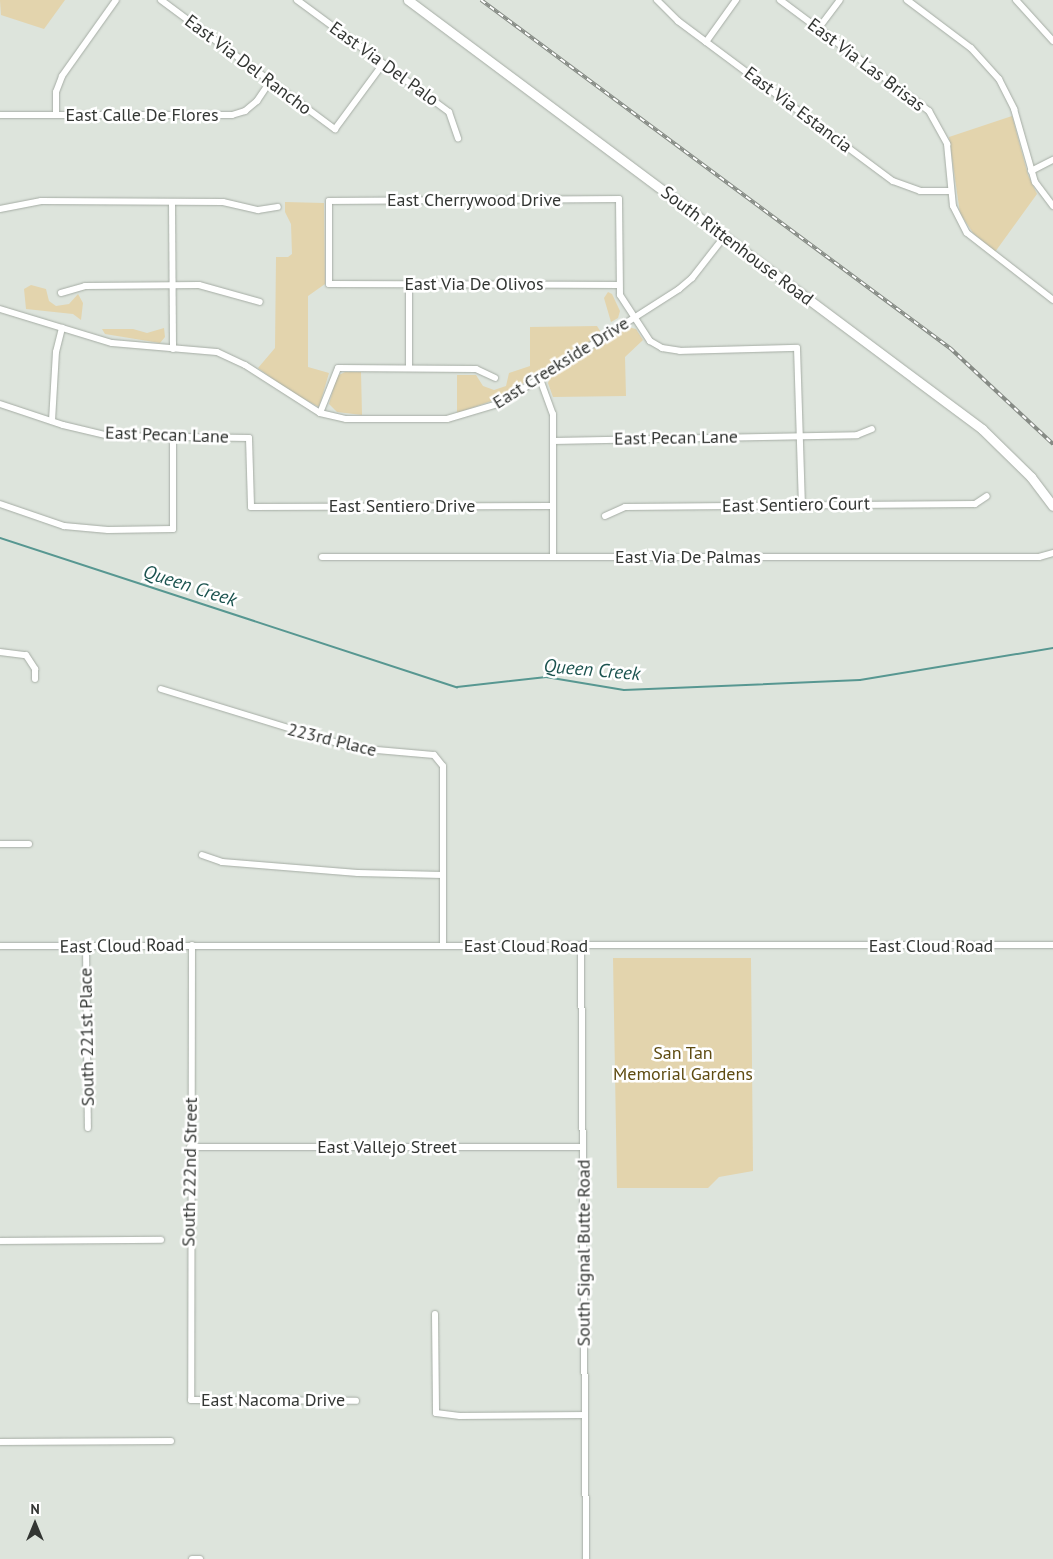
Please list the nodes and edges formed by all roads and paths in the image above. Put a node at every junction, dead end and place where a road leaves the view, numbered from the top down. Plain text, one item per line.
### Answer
1 (116, 0) edge
2 (160, 0) edge
3 (297, 0) edge
4 (408, 0) edge
5 (657, 0) edge
6 (736, 0) edge
7 (780, 0) edge
8 (840, 0) edge
9 (906, 0) edge
10 (1016, 0) edge
11 (818, 29) junction
12 (706, 42) junction
13 (1053, 42) edge
14 (383, 64) junction
15 (270, 82) junction
16 (0, 115) edge
17 (56, 115) junction
18 (458, 138) dead end
19 (1053, 160) edge
20 (1031, 170) junction
21 (951, 191) junction
22 (172, 202) junction
23 (1053, 206) edge
24 (278, 207) dead end
25 (0, 209) edge
26 (724, 237) junction
27 (329, 284) joint
28 (409, 284) junction
29 (172, 285) junction
30 (619, 285) junction
31 (61, 293) dead end
32 (1053, 300) edge
33 (260, 302) dead end
34 (0, 309) edge
35 (633, 318) junction
36 (62, 328) junction
37 (173, 349) junction
38 (409, 368) junction
39 (495, 378) dead end
40 (540, 379) junction
41 (0, 404) edge
42 (320, 413) junction
43 (52, 421) junction
44 (872, 429) dead end
45 (800, 435) junction
46 (173, 437) junction
47 (553, 441) junction
48 (987, 496) dead end
49 (0, 504) edge
50 (802, 505) junction
51 (552, 506) junction
52 (1053, 506) edge
53 (251, 507) joint
54 (605, 516) dead end
55 (1053, 553) edge
56 (322, 556) dead end
57 (553, 558) junction
58 (0, 652) edge
59 (34, 679) dead end
60 (161, 689) dead end
61 (0, 844) edge
62 (29, 844) dead end
63 (202, 855) dead end
64 (443, 875) junction
65 (192, 945) junction
66 (1053, 945) edge
67 (0, 946) edge
68 (443, 946) junction
69 (580, 946) junction
70 (86, 947) junction
71 (88, 1128) dead end
72 (190, 1147) junction
73 (583, 1147) junction
74 (161, 1240) dead end
75 (0, 1241) edge
76 (435, 1314) dead end
77 (191, 1400) joint
78 (356, 1401) dead end
79 (585, 1415) junction
80 (171, 1441) dead end
81 (0, 1442) edge
82 (192, 1559) edge
83 (200, 1559) edge
84 (586, 1559) edge

1 - 17 street
2 - 15 street, East Via Del Rancho
3 - 14 street, East Via Del Palo
4 - 26 main road, South Rittenhouse Road
5 - 12 street, East Via Estancia
6 - 12 street
7 - 11 street, East Via Las Brisas
8 - 11 street
9 - 20 street
10 - 13 street
11 - 21 street, East Via Las Brisas
12 - 21 street, East Via Estancia
14 - 15 street, East Via Del Rancho
14 - 18 street, East Via Del Palo
15 - 17 street, East Calle De Flores
16 - 17 street, East Calle De Flores
19 - 20 street
20 - 23 street
21 - 32 street, East Via Las Brisas
22 - 24 street
22 - 25 street
22 - 29 street
26 - 35 street, East Creekside Drive
26 - 52 main road, South Rittenhouse Road
27 - 28 street, East Via De Olivos
27 - 30 street, East Cherrywood Drive
28 - 30 street, East Via De Olivos
28 - 38 street
29 - 31 street
29 - 33 street
29 - 37 street
30 - 35 street
34 - 36 street, East Creekside Drive
35 - 40 street, East Creekside Drive
35 - 45 street
36 - 37 street, East Creekside Drive
36 - 43 street
37 - 42 street, East Creekside Drive
38 - 39 street
38 - 42 street
40 - 42 street, East Creekside Drive
40 - 47 street
41 - 43 street, East Pecan Lane
43 - 46 street, East Pecan Lane
44 - 45 street, East Pecan Lane
45 - 47 street, East Pecan Lane
45 - 50 street
46 - 49 street
46 - 53 street, East Pecan Lane
47 - 51 street
48 - 50 street, East Sentiero Court
50 - 54 street, East Sentiero Court
51 - 53 street, East Sentiero Drive
51 - 57 street
55 - 57 street, East Via De Palmas
56 - 57 street, East Via De Palmas
58 - 59 street
60 - 64 street, 223rd Place
61 - 62 street
63 - 64 street
64 - 68 street, 223rd Place
65 - 68 street, East Cloud Road
65 - 70 street, East Cloud Road
65 - 72 street, South 222nd Street
66 - 69 street, East Cloud Road
67 - 70 street, East Cloud Road
68 - 69 street, East Cloud Road
69 - 73 street, South Signal Butte Road
70 - 71 street, South 221st Place
72 - 73 street, East Vallejo Street
72 - 77 street, South 222nd Street
73 - 79 street, South Signal Butte Road
74 - 75 street
76 - 79 street
77 - 78 street, East Nacoma Drive
79 - 84 street, South Signal Butte Road
80 - 81 street
82 - 83 street

